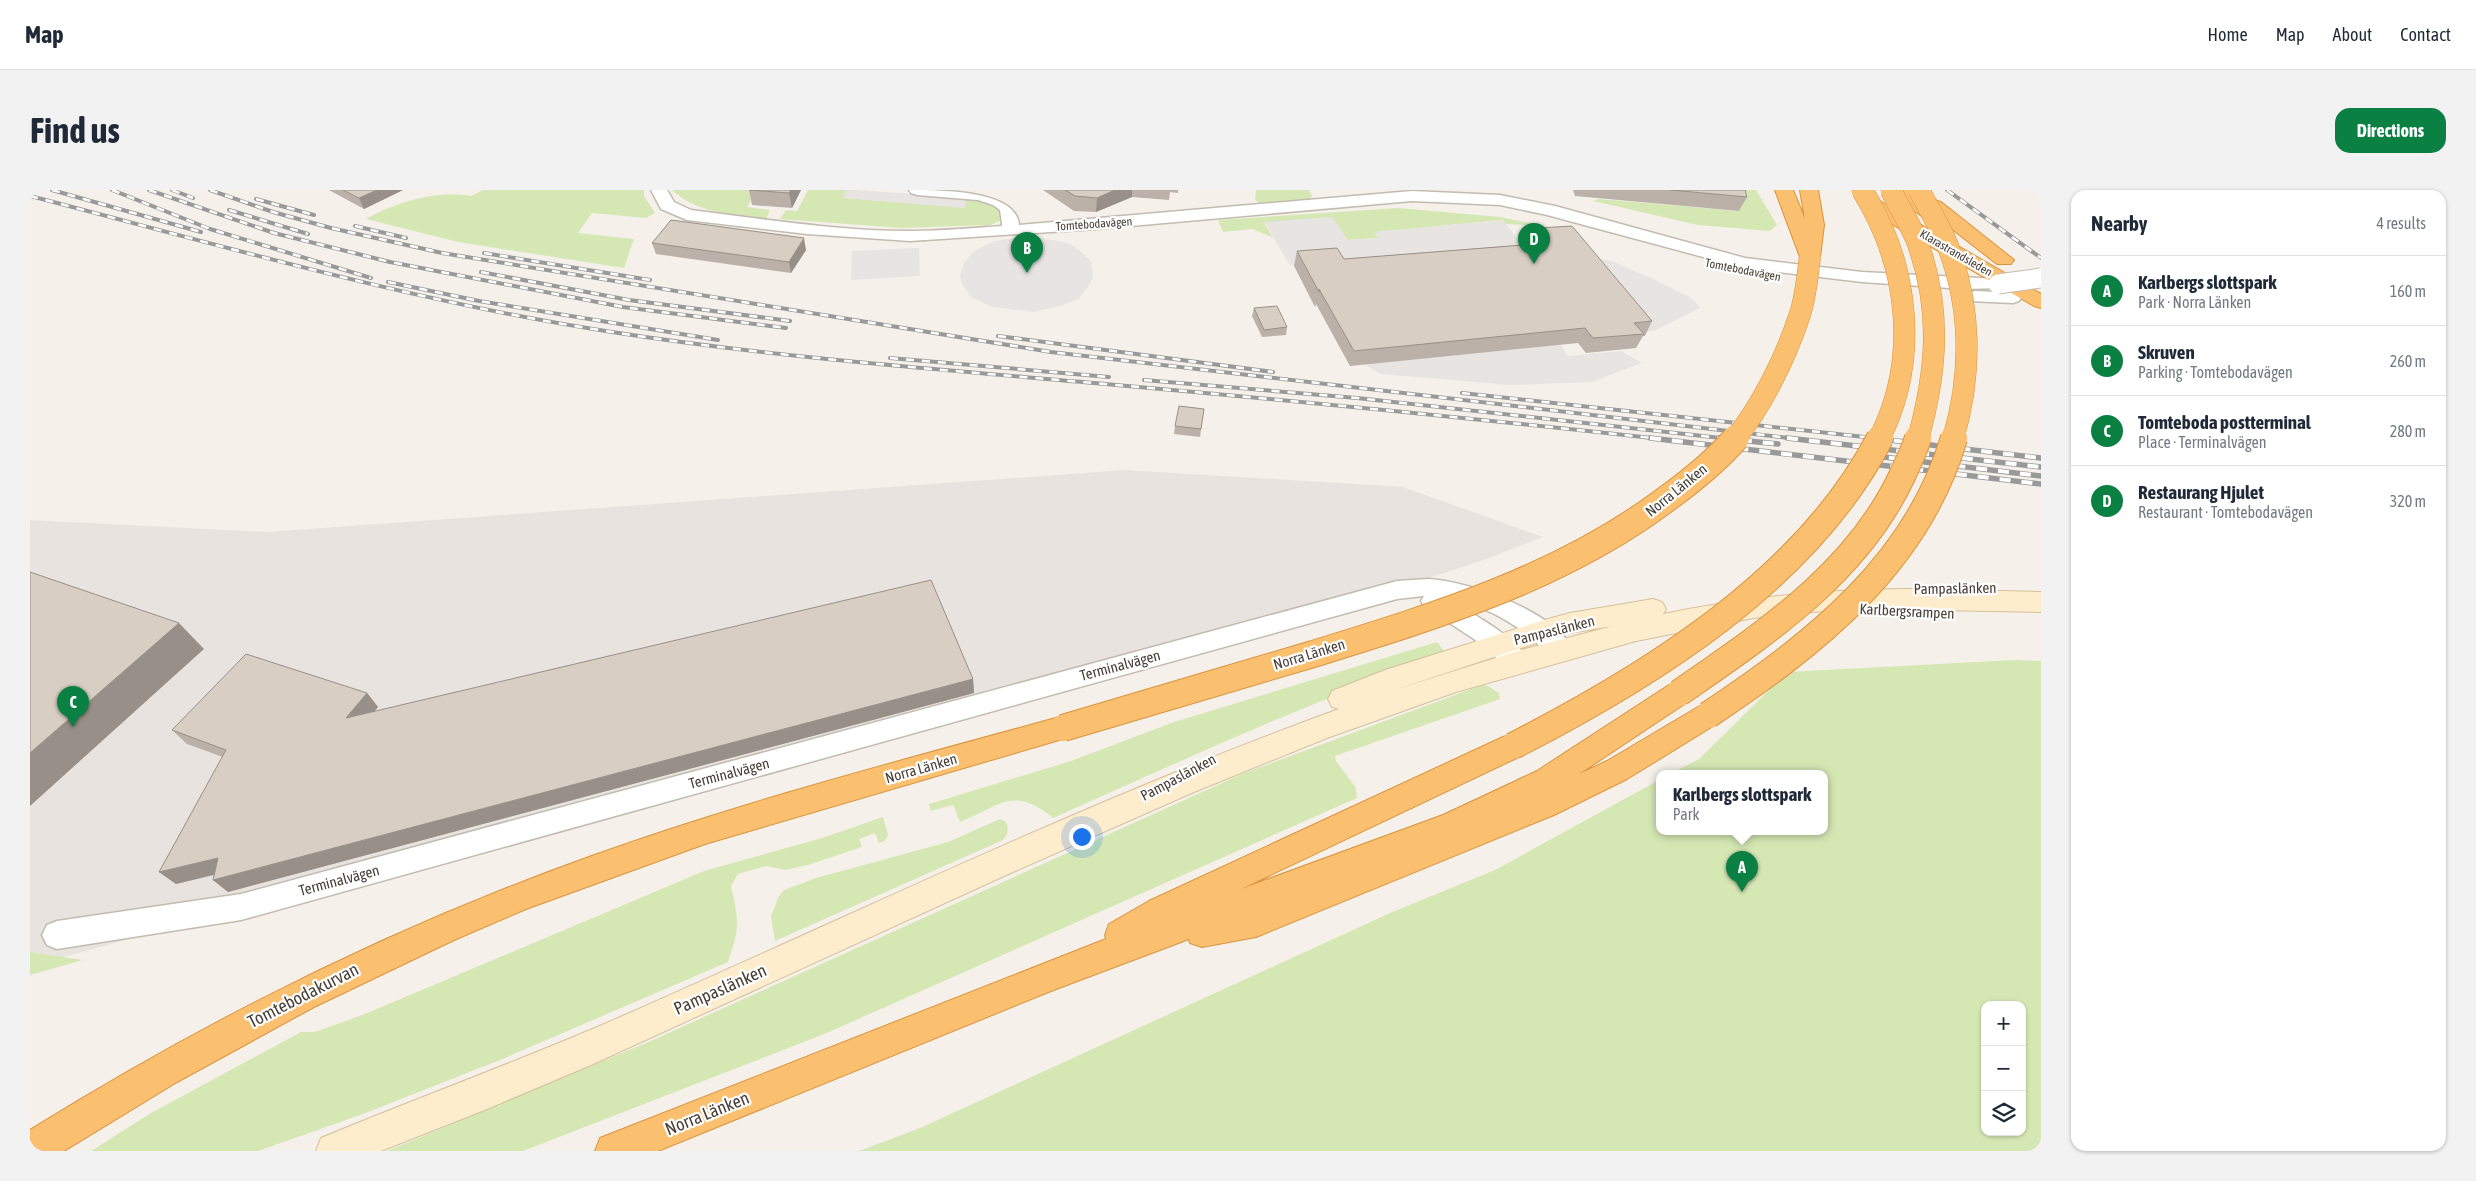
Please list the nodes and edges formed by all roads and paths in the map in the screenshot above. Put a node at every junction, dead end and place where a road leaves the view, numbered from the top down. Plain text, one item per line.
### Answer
1 (659, 190) edge
2 (917, 190) edge
3 (1784, 190) edge
4 (1809, 190) edge
5 (1891, 190) edge
6 (1896, 190) edge
7 (1912, 190) edge
8 (1919, 190) edge
9 (1319, 196) edge
10 (1866, 197) edge
11 (1011, 230) junction
12 (1810, 257) junction
13 (2004, 260) junction
14 (2041, 280) edge
15 (1933, 289) junction
16 (2041, 295) edge
17 (2041, 302) edge
18 (2041, 589) edge
19 (1398, 590) junction
20 (2041, 602) edge
21 (1774, 605) junction
22 (2041, 618) edge
23 (1541, 631) junction
24 (1561, 649) junction
25 (1508, 652) junction
26 (591, 869) joint
27 (57, 935) dead end
28 (1120, 949) junction
29 (1052, 974) junction
30 (31, 1151) edge
31 (334, 1151) edge
32 (613, 1151) edge

1 - 11 street, Tomtebodavägen
2 - 11 street
3 - 12 highway
4 - 12 highway, Norra Länken
5 - 28 highway, Norra Länken, bridge
6 - 13 highway, Klarastrandsleden
7 - 13 highway
8 - 28 highway, bridge
9 - 11 street, Tomtebodavägen
9 - 15 street, Tomtebodavägen
10 - 17 highway, Klarastrandsleden
10 - 29 highway, Norra Länken, bridge
12 - 26 highway, Norra Länken, bridge
13 - 14 highway, Klarastrandsleden
14 - 15 street, Tomtebodavägen, bridge
15 - 16 street, Tomtebodavägen
18 - 23 main road, Pampaslänken
19 - 23 street, Terminalvägen
19 - 25 street
19 - 27 street, Terminalvägen
20 - 21 main road, Pampaslänken
21 - 22 main road, Karlbergsrampen
21 - 24 main road, Pampaslänken
23 - 24 street, Terminalvägen
23 - 25 main road, Pampaslänken
24 - 25 main road, Pampaslänken
25 - 31 main road, Pampaslänken
26 - 30 highway, Tomtebodakurvan
28 - 29 highway, Norra Länken
29 - 32 highway, Norra Länken

